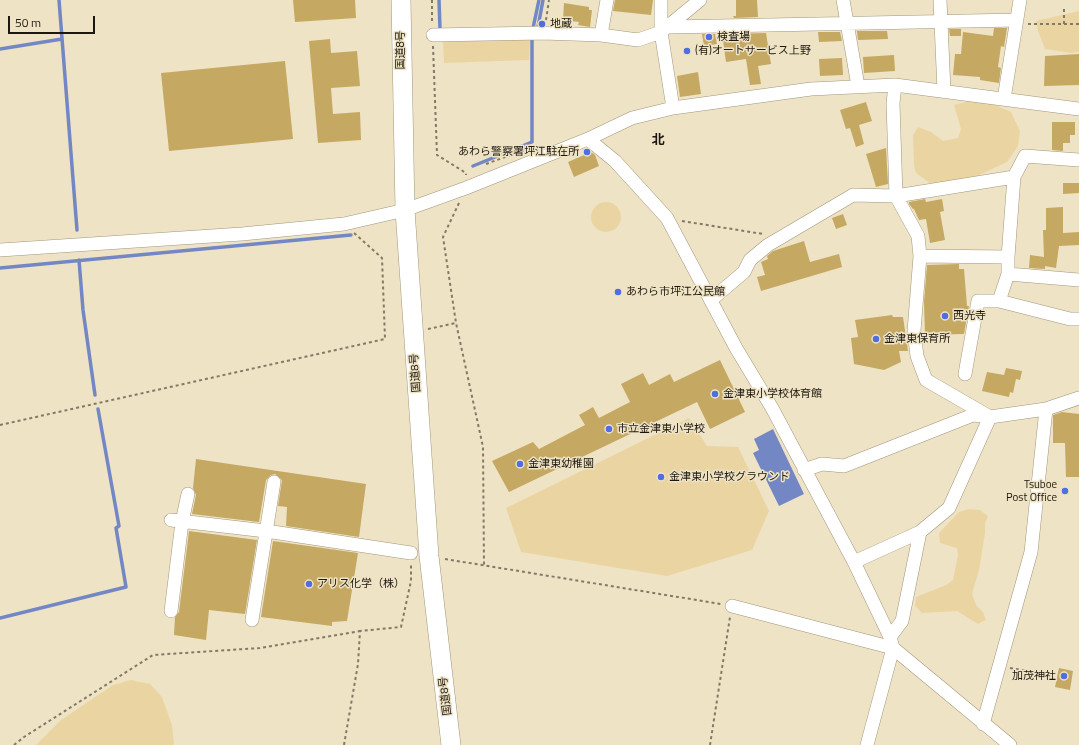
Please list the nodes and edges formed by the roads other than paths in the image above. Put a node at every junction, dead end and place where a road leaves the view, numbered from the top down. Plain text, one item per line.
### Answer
1 (401, 0) edge
2 (607, 0) edge
3 (661, 0) edge
4 (700, 0) edge
5 (844, 0) edge
6 (940, 0) edge
7 (1020, 0) edge
8 (940, 20) junction
9 (847, 22) junction
10 (1022, 22) junction
11 (666, 30) junction
12 (433, 35) road end
13 (601, 35) junction
14 (895, 85) junction
15 (858, 86) junction
16 (944, 91) junction
17 (1004, 99) junction
18 (673, 108) junction
19 (1079, 109) edge
20 (588, 139) junction
21 (1079, 160) edge
22 (1014, 177) junction
23 (896, 196) junction
24 (405, 210) junction
25 (0, 250) edge
26 (920, 256) junction
27 (1008, 257) junction
28 (1008, 274) junction
29 (1079, 280) edge
30 (711, 300) junction
31 (1000, 301) junction
32 (1079, 319) edge
33 (965, 374) dead end
34 (1079, 398) edge
35 (1046, 409) junction
36 (990, 417) junction
37 (804, 470) junction
38 (274, 482) dead end
39 (188, 494) dead end
40 (177, 521) junction
41 (266, 531) junction
42 (920, 532) junction
43 (420, 555) junction
44 (854, 562) junction
45 (732, 606) road end
46 (171, 612) dead end
47 (252, 620) dead end
48 (891, 643) junction
49 (983, 724) junction
50 (452, 745) edge
51 (867, 745) edge
52 (1010, 745) edge

1 - 24 highway, 国道8号
2 - 13 street
3 - 11 street
4 - 11 street
5 - 9 street
6 - 8 street
7 - 10 street
8 - 9 street
8 - 10 street
8 - 16 street
9 - 11 street
9 - 15 street
10 - 17 street
11 - 13 street
11 - 18 street
12 - 13 street
14 - 15 street
14 - 16 street
14 - 23 street
15 - 18 street
16 - 17 street
17 - 19 street
18 - 20 street
20 - 24 street
20 - 30 street
21 - 22 street
22 - 23 street
22 - 27 street
23 - 26 street
23 - 30 street
24 - 25 street
24 - 43 highway, 国道8号
26 - 27 street
26 - 36 street
27 - 28 street
28 - 29 street
28 - 31 street
30 - 37 street
31 - 32 street
31 - 33 street
34 - 35 street
35 - 36 street
35 - 49 street
36 - 37 street
36 - 42 street
37 - 44 street
38 - 41 street
39 - 40 street
40 - 41 street
40 - 46 street
41 - 43 street
41 - 47 street
42 - 44 street
42 - 48 street
43 - 50 highway, 国道8号
44 - 48 street
45 - 48 street
48 - 49 street
48 - 51 street
49 - 52 street

